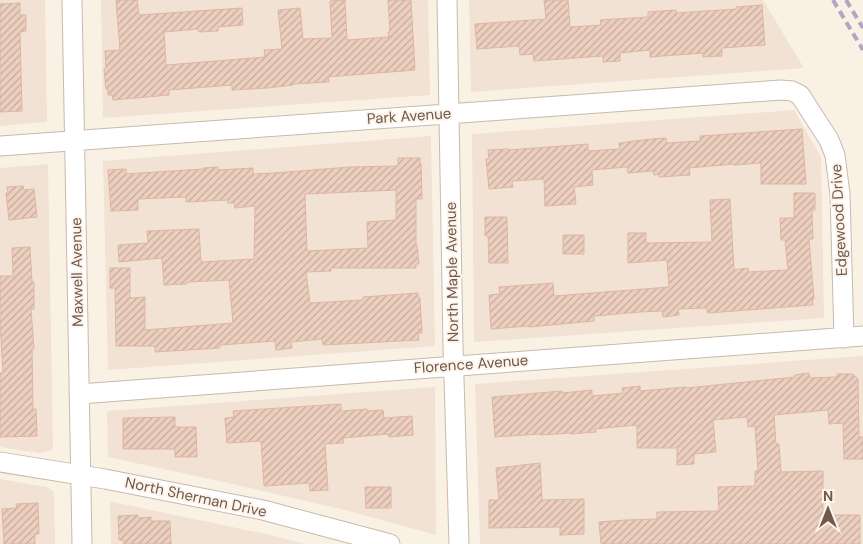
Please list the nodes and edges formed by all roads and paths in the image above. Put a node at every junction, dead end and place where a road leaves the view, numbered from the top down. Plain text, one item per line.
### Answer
1 (72, 0) edge
2 (447, 0) edge
3 (809, 109) joint
4 (449, 114) junction
5 (75, 140) junction
6 (0, 146) edge
7 (863, 336) edge
8 (844, 338) junction
9 (454, 365) junction
10 (80, 394) junction
11 (0, 462) edge
12 (81, 475) junction
13 (82, 544) edge
14 (390, 544) edge
15 (459, 544) edge

1 - 5 street, Maxwell Avenue
2 - 4 street, North Maple Avenue
3 - 4 street, Park Avenue
3 - 8 street, Edgewood Drive
4 - 5 street, Park Avenue
4 - 9 street, North Maple Avenue
5 - 6 street, Park Avenue
5 - 10 street, Maxwell Avenue
7 - 8 street, Florence Avenue
8 - 9 street, Florence Avenue
9 - 10 street, Florence Avenue
9 - 15 street, North Maple Avenue
10 - 12 street, Maxwell Avenue
11 - 12 street, North Sherman Drive
12 - 13 street, Maxwell Avenue
12 - 14 street, North Sherman Drive

